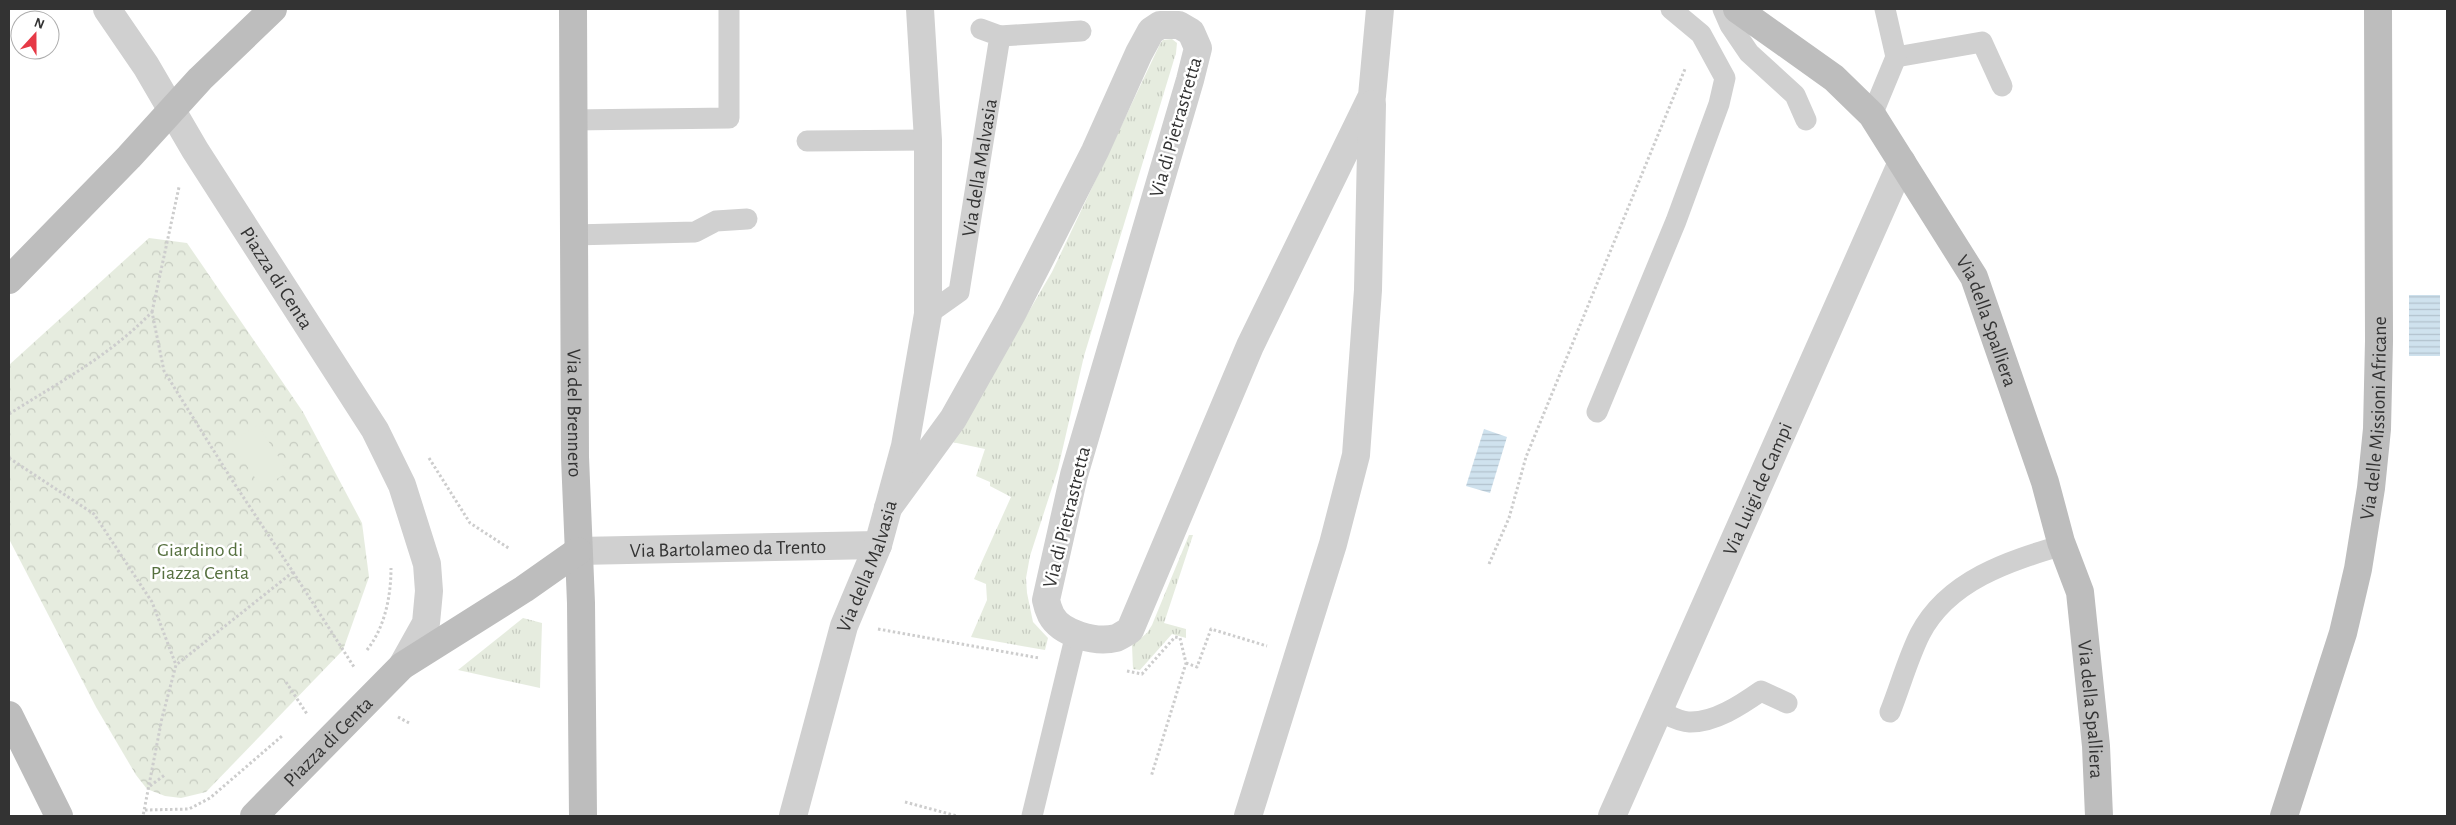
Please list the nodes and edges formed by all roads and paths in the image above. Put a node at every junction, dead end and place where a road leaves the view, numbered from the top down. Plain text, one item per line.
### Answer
1 (107, 9) edge
2 (273, 9) edge
3 (573, 9) edge
4 (729, 9) edge
5 (920, 9) edge
6 (1380, 9) edge
7 (1671, 9) edge
8 (1723, 9) edge
9 (1737, 9) edge
10 (1885, 9) edge
11 (2378, 9) edge
12 (1081, 31) dead end
13 (1896, 57) junction
14 (2002, 86) dead end
15 (1372, 96) junction
16 (1719, 104) junction
17 (172, 109) junction
18 (1872, 115) junction
19 (572, 120) junction
20 (1806, 120) dead end
21 (928, 140) junction
22 (807, 141) dead end
23 (1902, 162) junction
24 (186, 190) dead end
25 (747, 219) dead end
26 (574, 235) junction
27 (9, 280) edge
28 (152, 312) junction
29 (928, 314) junction
30 (1597, 412) dead end
31 (9, 414) edge
32 (9, 458) edge
33 (888, 508) junction
34 (878, 545) junction
35 (2063, 545) junction
36 (578, 551) junction
37 (391, 563) dead end
38 (1489, 564) dead end
39 (293, 572) junction
40 (870, 627) dead end
41 (1076, 634) junction
42 (1274, 648) dead end
43 (366, 652) dead end
44 (360, 660) dead end
45 (1069, 663) junction
46 (176, 666) junction
47 (402, 666) junction
48 (354, 667) junction
49 (348, 674) dead end
50 (286, 682) dead end
51 (1787, 703) dead end
52 (314, 707) dead end
53 (1659, 711) junction
54 (1890, 712) dead end
55 (307, 714) junction
56 (9, 715) edge
57 (300, 720) dead end
58 (286, 733) dead end
59 (166, 774) dead end
60 (1151, 777) dead end
61 (150, 787) junction
62 (904, 802) dead end
63 (144, 810) junction
64 (60, 815) edge
65 (143, 816) edge
66 (254, 816) edge
67 (583, 816) edge
68 (793, 816) edge
69 (958, 816) edge
70 (1032, 816) edge
71 (1248, 816) edge
72 (1612, 816) edge
73 (2099, 816) edge
74 (2284, 816) edge

1 - 17 street, Piazza di Centa
2 - 17 main road
3 - 19 main road, Via del Brennero
4 - 19 lane
5 - 21 street, Via della Malvasia
6 - 15 street, Via di Pietrastretta
7 - 16 lane
8 - 20 lane
9 - 18 main road, Via della Spalliera
10 - 13 lane
11 - 74 main road, Via delle Missioni Africane
12 - 29 lane, Via della Malvasia
13 - 14 lane
13 - 18 lane
15 - 41 street, Via di Pietrastretta
15 - 71 street, Via di Pietrastretta
16 - 30 lane
16 - 38 path
17 - 27 main road
17 - 47 street, Piazza di Centa
18 - 23 main road, Via della Spalliera
19 - 26 main road, Via del Brennero
21 - 22 lane
21 - 29 street, Via della Malvasia
23 - 35 main road, Via della Spalliera
23 - 53 street, Via Luigi de Campi
24 - 28 path
25 - 26 lane
26 - 36 main road, Via del Brennero
28 - 31 path
28 - 39 path
29 - 33 street, Via della Malvasia
32 - 46 path
33 - 34 street, Via della Malvasia
33 - 41 street, Via di Pietrastretta
34 - 36 street, Via Bartolameo da Trento
34 - 68 street, Via della Malvasia
35 - 54 lane
35 - 73 main road, Via della Spalliera
36 - 47 main road, Piazza di Centa
36 - 67 main road, Via del Brennero
37 - 43 path
39 - 46 path
39 - 48 path
40 - 45 path
41 - 45 lane
42 - 60 path
44 - 48 path
45 - 70 lane
46 - 61 path
47 - 66 main road, Piazza di Centa
48 - 49 path
50 - 55 path
51 - 53 lane
52 - 55 path
53 - 72 street, Via Luigi de Campi
55 - 57 path
56 - 64 main road
58 - 63 path
59 - 61 path
61 - 63 path
62 - 69 path
63 - 65 path

